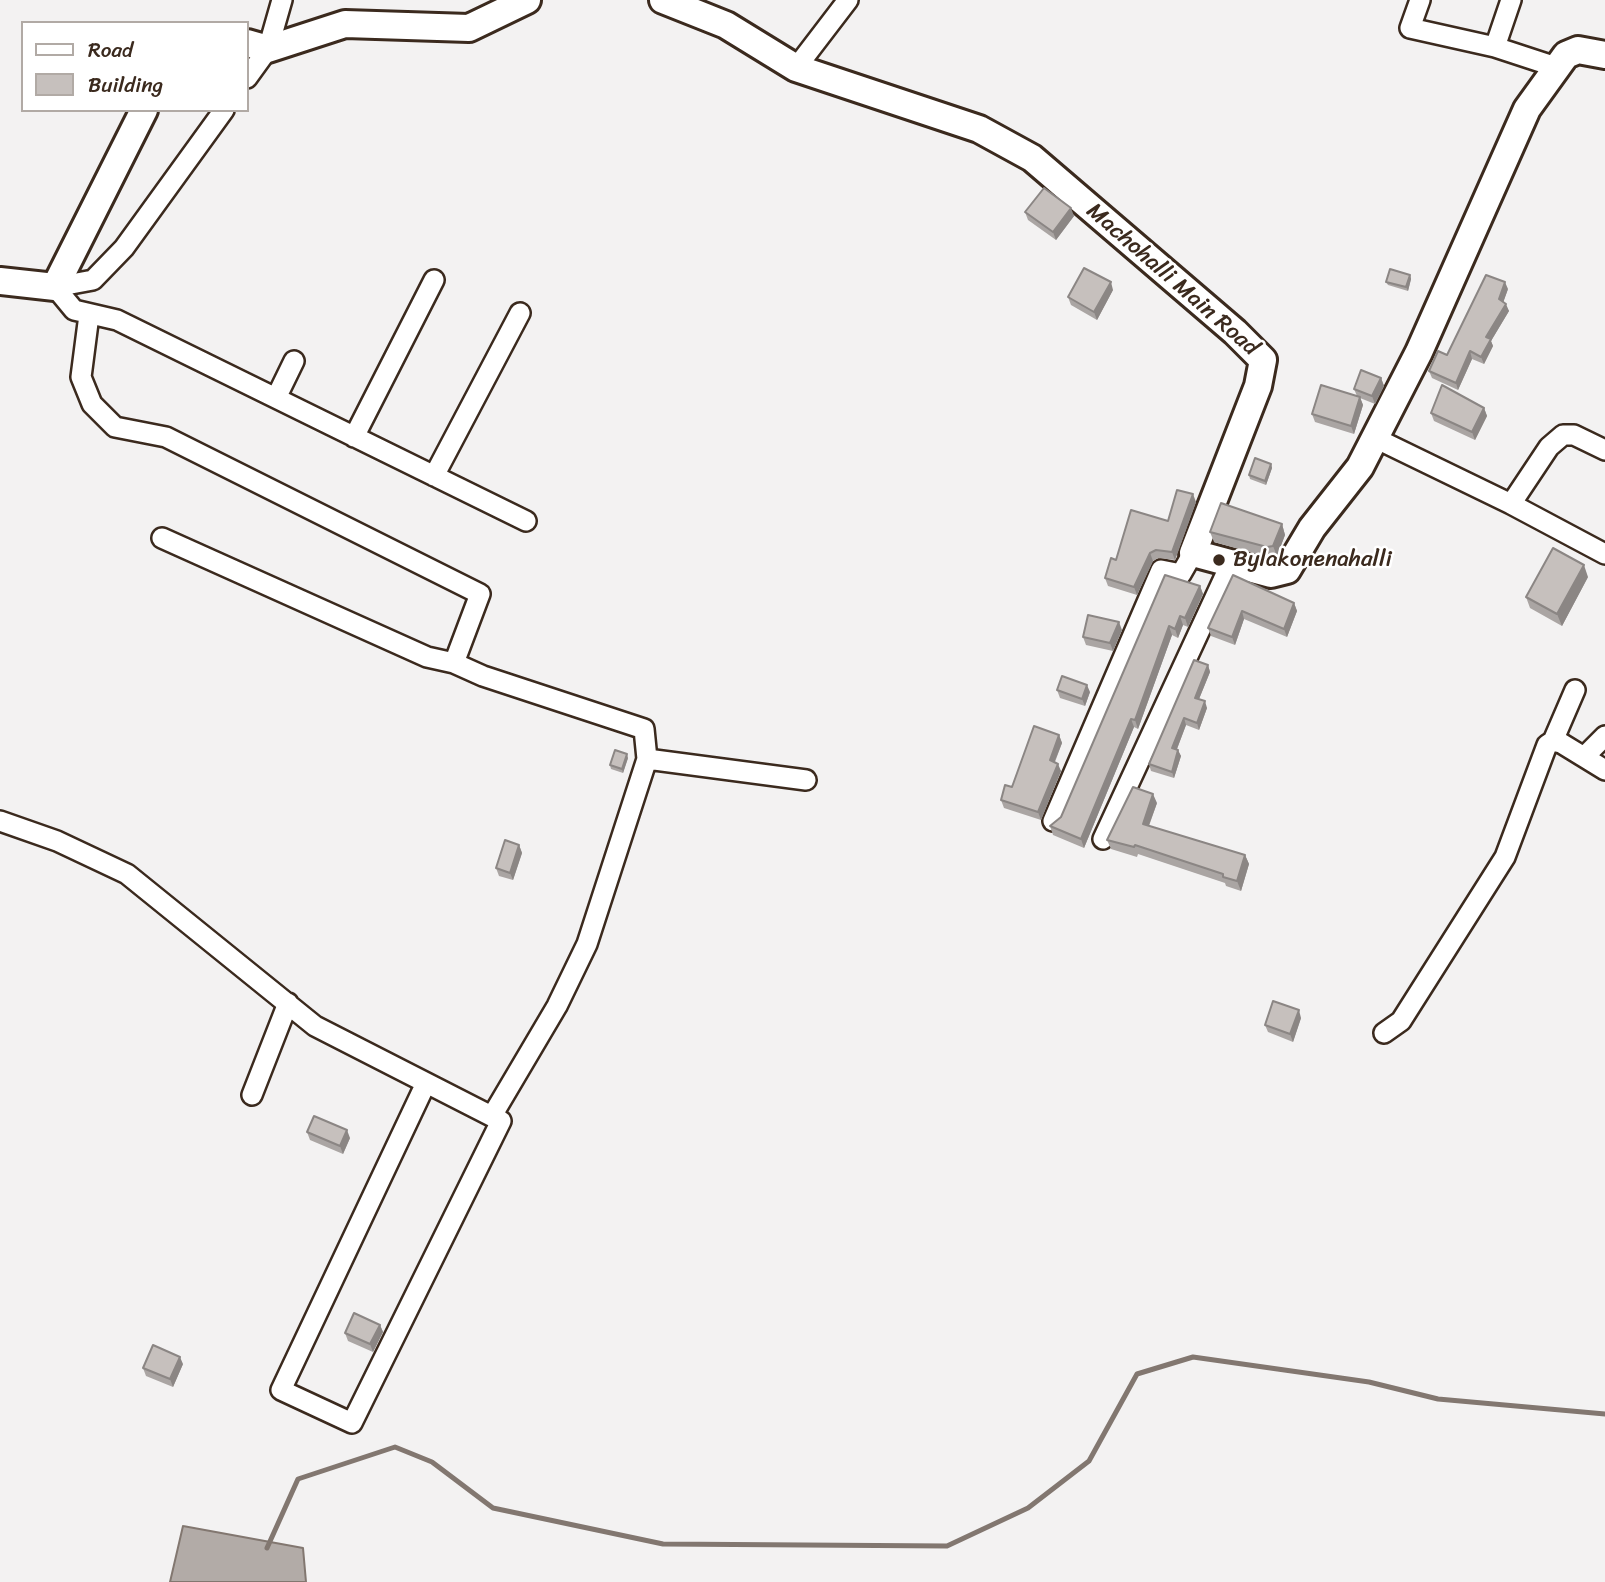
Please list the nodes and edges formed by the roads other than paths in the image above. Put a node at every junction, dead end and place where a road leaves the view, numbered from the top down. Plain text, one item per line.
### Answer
1 (282, 0) edge
2 (527, 0) edge
3 (663, 0) edge
4 (848, 0) edge
5 (1420, 0) edge
6 (1511, 0) edge
7 (257, 46) edge
8 (1495, 47) junction
9 (1605, 55) edge
10 (1556, 67) junction
11 (796, 68) junction
12 (248, 75) edge
13 (143, 112) edge
14 (223, 112) edge
15 (434, 280) dead end
16 (0, 281) edge
17 (55, 287) junction
18 (520, 313) dead end
19 (89, 315) junction
20 (294, 361) dead end
21 (276, 398) junction
22 (354, 437) junction
23 (1375, 438) junction
24 (1605, 450) edge
25 (434, 476) junction
26 (1511, 504) junction
27 (526, 521) dead end
28 (162, 538) dead end
29 (1194, 553) junction
30 (1605, 554) edge
31 (1231, 564) junction
32 (454, 663) junction
33 (1575, 690) dead end
34 (1605, 736) edge
35 (1553, 741) junction
36 (1584, 757) junction
37 (646, 760) junction
38 (1605, 770) edge
39 (806, 780) dead end
40 (0, 821) edge
41 (1053, 821) edge
42 (1103, 839) dead end
43 (288, 1003) junction
44 (1384, 1033) dead end
45 (426, 1083) junction
46 (252, 1095) dead end
47 (492, 1116) junction

1 - 7 street
2 - 7 street
3 - 11 street, Machohalli Main Road
4 - 11 street
5 - 8 street
6 - 8 street
7 - 12 street
8 - 10 street
9 - 10 street
10 - 23 street
11 - 29 street, Machohalli Main Road
13 - 17 street
14 - 17 street
15 - 22 street
16 - 17 street
17 - 19 street
18 - 25 street
19 - 21 street
19 - 32 street
20 - 21 street
21 - 22 street
22 - 25 street
23 - 26 street
23 - 31 street
24 - 26 street
25 - 27 street
26 - 30 street
28 - 32 street
29 - 31 street
29 - 41 street
31 - 42 street
32 - 37 street
33 - 35 street
34 - 36 street
35 - 36 street
35 - 44 street
36 - 38 street
37 - 39 street
37 - 47 street
40 - 43 street
43 - 45 street
43 - 46 street
45 - 47 street
45 - 47 street

